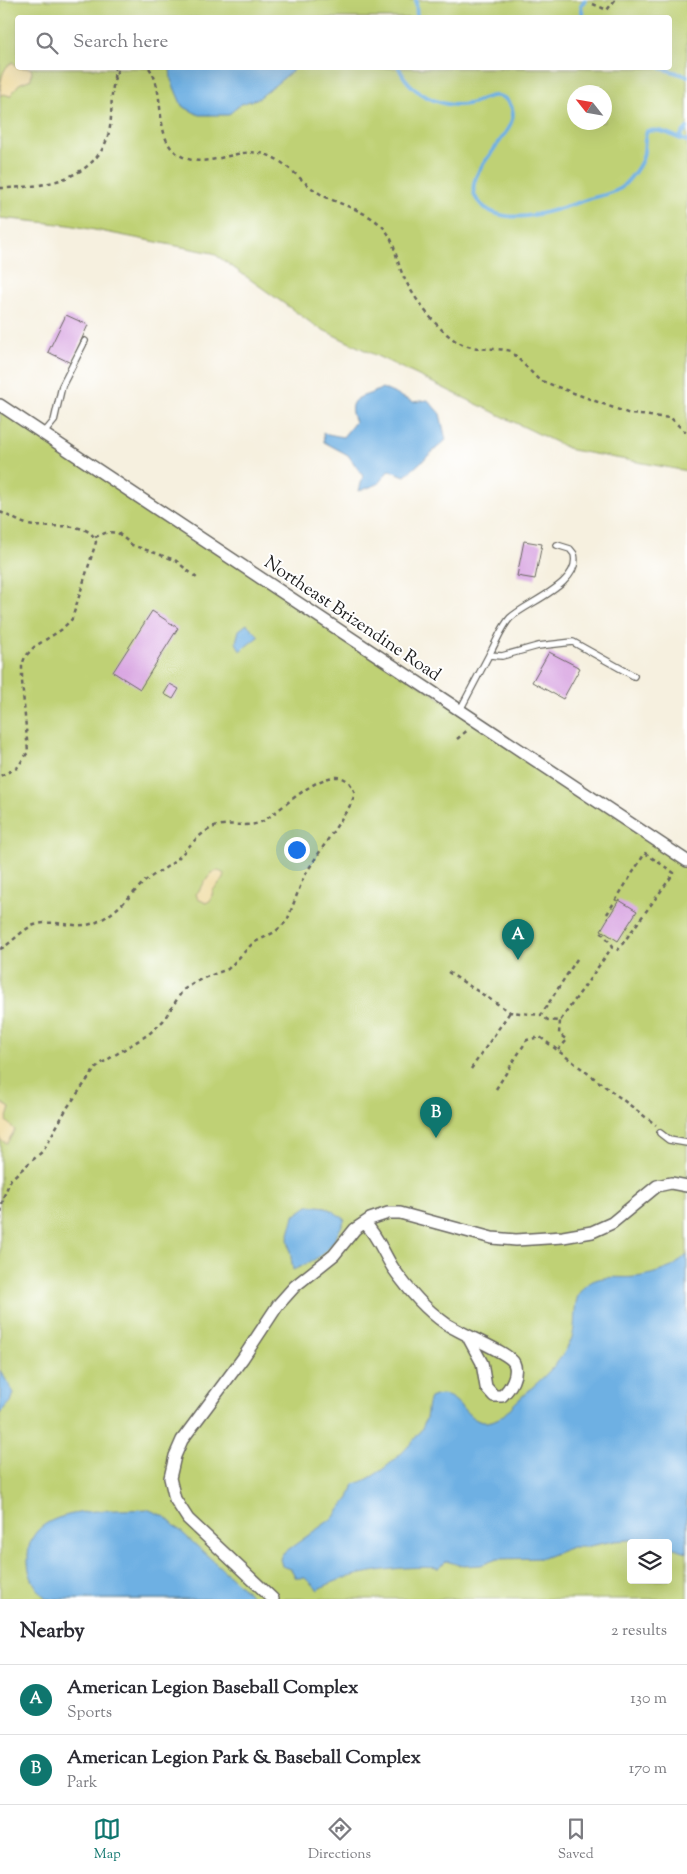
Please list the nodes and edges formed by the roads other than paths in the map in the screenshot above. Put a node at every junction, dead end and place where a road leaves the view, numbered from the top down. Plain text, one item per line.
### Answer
1 (85, 341) dead end
2 (0, 405) edge
3 (44, 433) junction
4 (557, 545) dead end
5 (489, 655) junction
6 (634, 676) dead end
7 (460, 710) junction
8 (687, 861) edge
9 (660, 1133) road end
10 (687, 1143) edge
11 (687, 1186) edge
12 (365, 1223) junction
13 (468, 1337) junction
14 (273, 1599) edge

1 - 3 lane
2 - 3 street, Northeast Brizendine Road
3 - 7 street, Northeast Brizendine Road
4 - 5 lane
5 - 6 lane
5 - 7 lane
7 - 8 street, Northeast Brizendine Road
9 - 10 lane
11 - 12 street
12 - 13 street
12 - 14 street
13 - 13 street

